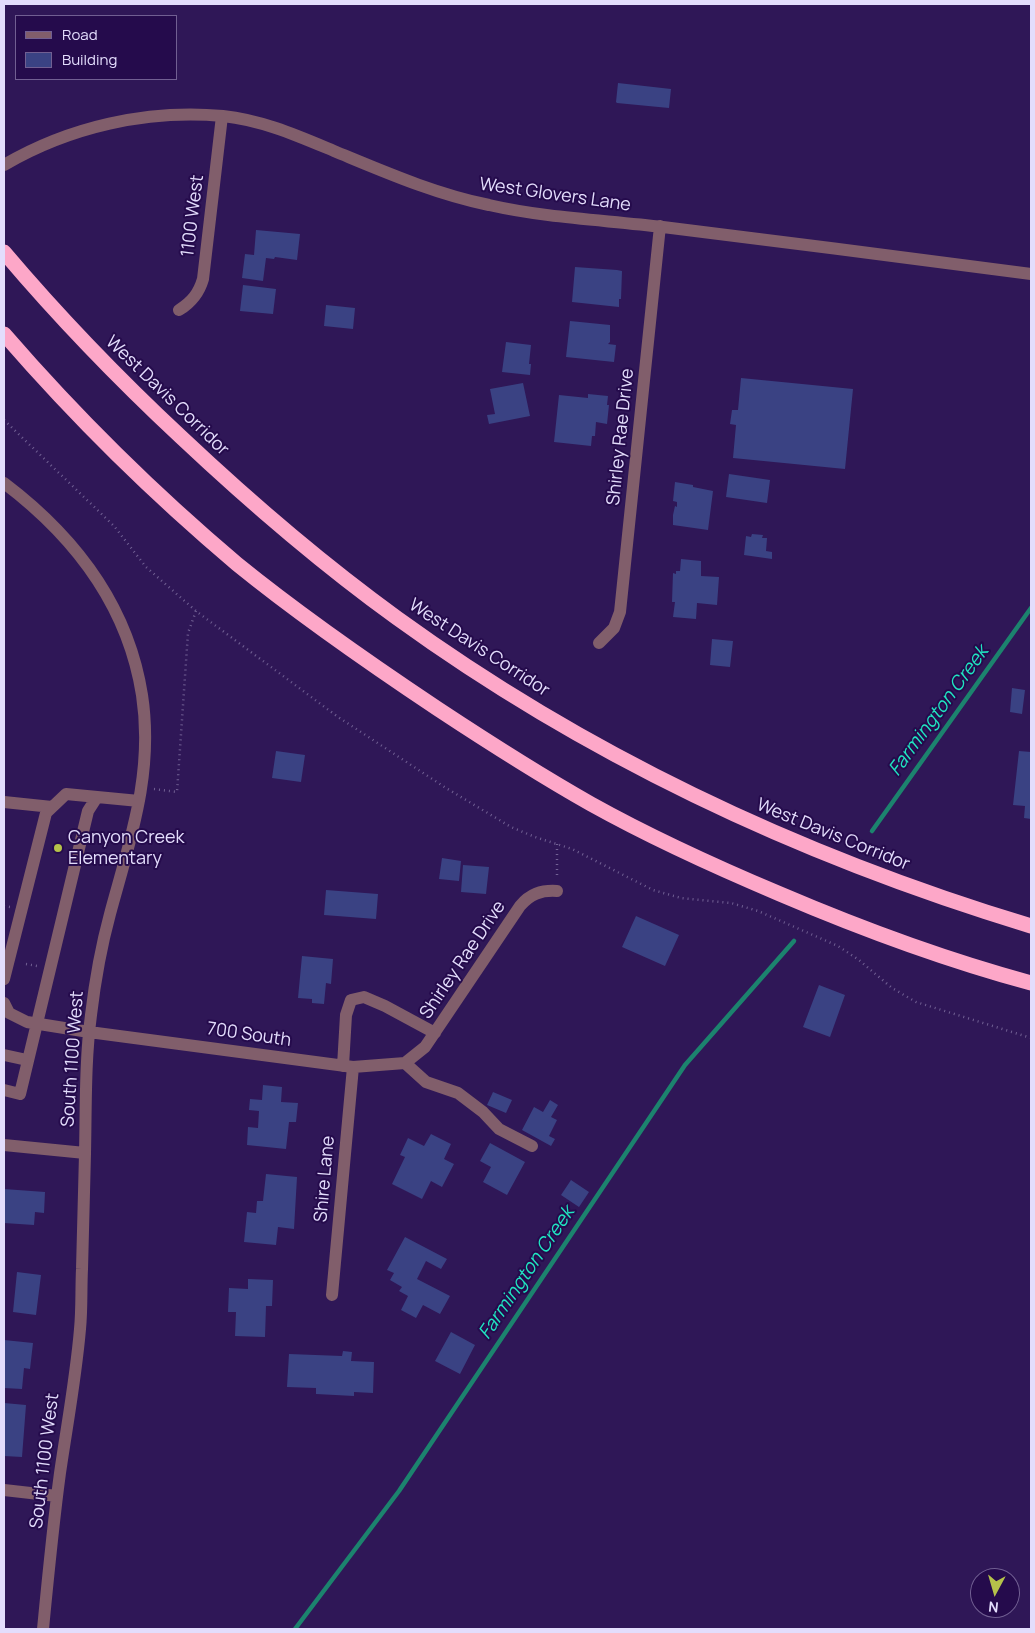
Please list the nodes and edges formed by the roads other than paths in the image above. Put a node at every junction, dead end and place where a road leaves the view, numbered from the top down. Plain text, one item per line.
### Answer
1 (222, 116) junction
2 (5, 165) edge
3 (660, 226) junction
4 (4, 252) edge
5 (1031, 274) edge
6 (179, 310) dead end
7 (4, 334) edge
8 (4, 482) edge
9 (598, 643) dead end
10 (97, 797) junction
11 (140, 801) junction
12 (4, 802) edge
13 (52, 807) junction
14 (557, 891) road end
15 (1031, 926) edge
16 (4, 979) edge
17 (1031, 983) edge
18 (4, 1003) edge
19 (36, 1023) junction
20 (89, 1032) junction
21 (435, 1033) junction
22 (4, 1056) edge
23 (26, 1060) junction
24 (405, 1063) junction
25 (348, 1066) junction
26 (4, 1090) edge
27 (4, 1145) edge
28 (532, 1146) dead end
29 (85, 1153) junction
30 (332, 1295) dead end
31 (4, 1490) edge
32 (57, 1496) junction
33 (43, 1629) edge

1 - 2 street, West Glovers Lane
1 - 3 street, West Glovers Lane
1 - 6 street, 1100 West
3 - 5 street, West Glovers Lane
3 - 9 street, Shirley Rae Drive
4 - 15 highway, West Davis Corridor
7 - 17 highway
8 - 11 street, South 1100 West
10 - 11 street
10 - 13 street
10 - 19 street
11 - 20 street, South 1100 West
12 - 13 street
13 - 16 street
14 - 21 street, Shirley Rae Drive
18 - 19 street, 700 South
19 - 20 street, 700 South
19 - 23 street
20 - 25 street, 700 South
20 - 29 street, South 1100 West
21 - 24 street, Shirley Rae Drive
21 - 25 street, Shire Lane
22 - 23 street
23 - 26 street
24 - 25 street, 700 South
24 - 28 street
25 - 30 street, Shire Lane
27 - 29 street
29 - 32 street, South 1100 West
31 - 32 street
32 - 33 street, South 1100 West

